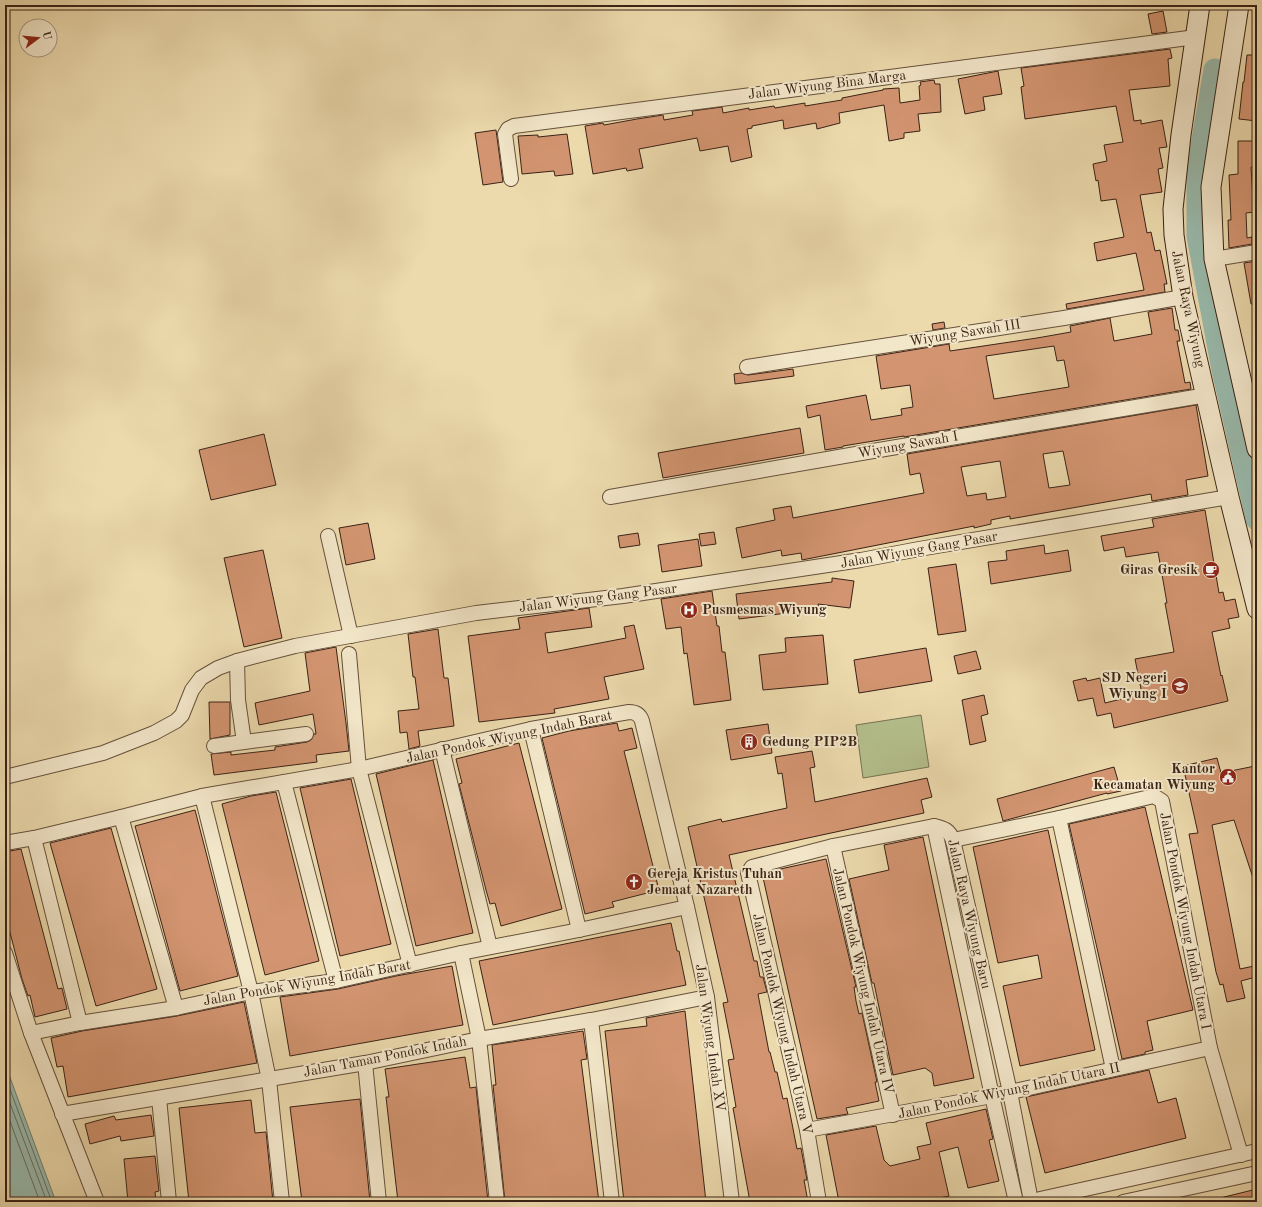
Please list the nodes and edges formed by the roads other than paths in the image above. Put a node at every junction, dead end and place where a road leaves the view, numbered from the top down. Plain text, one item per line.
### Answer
1 (1200, 5) edge
2 (1239, 5) edge
3 (1196, 37) junction
4 (511, 179) dead end
5 (1257, 252) edge
6 (1214, 259) junction
7 (1183, 297) junction
8 (747, 366) dead end
9 (1207, 395) junction
10 (1256, 443) edge
11 (1229, 497) junction
12 (610, 498) dead end
13 (328, 536) dead end
14 (1257, 609) edge
15 (351, 636) junction
16 (349, 654) dead end
17 (237, 661) junction
18 (637, 714) joint
19 (530, 729) junction
20 (306, 734) dead end
21 (244, 742) junction
22 (214, 746) dead end
23 (442, 749) junction
24 (359, 769) junction
25 (5, 777) edge
26 (284, 782) junction
27 (202, 796) junction
28 (121, 817) junction
29 (1059, 818) junction
30 (934, 826) junction
31 (34, 838) junction
32 (953, 840) junction
33 (5, 843) edge
34 (833, 846) junction
35 (687, 907) junction
36 (579, 930) junction
37 (490, 947) junction
38 (5, 953) edge
39 (461, 953) junction
40 (410, 965) junction
41 (336, 981) junction
42 (251, 992) junction
43 (707, 997) junction
44 (176, 1008) junction
45 (591, 1020) junction
46 (80, 1023) junction
47 (31, 1033) junction
48 (478, 1039) junction
49 (1210, 1048) junction
50 (365, 1063) junction
51 (1113, 1069) junction
52 (269, 1080) junction
53 (1010, 1092) junction
54 (992, 1096) junction
55 (159, 1098) junction
56 (62, 1114) junction
57 (893, 1115) junction
58 (807, 1130) junction
59 (1257, 1151) edge
60 (1241, 1155) junction
61 (1257, 1173) edge
62 (97, 1202) edge
63 (169, 1202) edge
64 (282, 1202) edge
65 (379, 1202) edge
66 (496, 1202) edge
67 (612, 1202) edge
68 (732, 1202) edge
69 (819, 1202) edge
70 (1016, 1202) edge
71 (1030, 1202) edge
72 (1123, 1202) edge

1 - 3 main road, Jalan Raya Wiyung
2 - 6 main road
3 - 4 street, Jalan Wiyung Bina Marga
3 - 7 main road, Jalan Raya Wiyung
5 - 6 street
6 - 10 main road
7 - 8 street, Wiyung Sawah III
7 - 9 main road, Jalan Raya Wiyung
9 - 11 main road, Jalan Raya Wiyung
9 - 12 street, Wiyung Sawah I
11 - 14 main road, Jalan Raya Wiyung
11 - 15 street, Jalan Wiyung Gang Pasar
13 - 15 street
15 - 17 street, Jalan Wiyung Gang Pasar
16 - 24 street
17 - 21 street
17 - 25 street, Jalan Wiyung Gang Pasar
18 - 19 street, Jalan Pondok Wiyung Indah Barat
18 - 35 street, Jalan Wiyung Indah XV
19 - 23 street, Jalan Pondok Wiyung Indah Barat
19 - 36 street
20 - 21 street
21 - 22 street
23 - 24 street, Jalan Pondok Wiyung Indah Barat
23 - 37 street
24 - 26 street, Jalan Pondok Wiyung Indah Barat
24 - 40 street
26 - 27 street, Jalan Pondok Wiyung Indah Barat
26 - 41 street
27 - 28 street, Jalan Pondok Wiyung Indah Barat
27 - 42 street
28 - 31 street, Jalan Pondok Wiyung Indah Barat
28 - 44 street
29 - 32 street, Jalan Pondok Wiyung Indah Utara I
29 - 49 street, Jalan Pondok Wiyung Indah Utara I
29 - 51 street
30 - 32 street, Jalan Raya Wiyung Baru
30 - 34 street, Jalan Pondok Wiyung Indah Utara V
30 - 54 street, Jalan Raya Wiyung Baru
31 - 33 street, Jalan Pondok Wiyung Indah Barat
31 - 46 street
32 - 53 street, Jalan Raya Wiyung Baru
34 - 57 street, Jalan Pondok Wiyung Indah Utara IV
34 - 58 street, Jalan Pondok Wiyung Indah Utara V
35 - 36 street, Jalan Pondok Wiyung Indah Barat
35 - 43 street, Jalan Wiyung Indah XV
36 - 37 street, Jalan Pondok Wiyung Indah Barat
37 - 39 street, Jalan Pondok Wiyung Indah Barat
38 - 47 street
39 - 40 street, Jalan Pondok Wiyung Indah Barat
39 - 48 street
40 - 41 street, Jalan Pondok Wiyung Indah Barat
41 - 42 street, Jalan Pondok Wiyung Indah Barat
42 - 44 street, Jalan Pondok Wiyung Indah Barat
42 - 52 street
43 - 45 street, Jalan Taman Pondok Indah
43 - 68 street, Jalan Wiyung Indah XV
44 - 46 street, Jalan Pondok Wiyung Indah Barat
45 - 48 street, Jalan Taman Pondok Indah
45 - 67 street
46 - 47 street, Jalan Pondok Wiyung Indah Barat
47 - 56 street
48 - 50 street, Jalan Taman Pondok Indah
48 - 66 street
49 - 51 street, Jalan Pondok Wiyung Indah Utara II
49 - 60 street, Jalan Pondok Wiyung Indah Utara I
50 - 52 street, Jalan Taman Pondok Indah
50 - 65 street
51 - 53 street, Jalan Pondok Wiyung Indah Utara II
52 - 55 street, Jalan Taman Pondok Indah
52 - 64 street
53 - 54 street, Jalan Pondok Wiyung Indah Utara II
53 - 71 street, Jalan Raya Wiyung Baru
54 - 57 street, Jalan Pondok Wiyung Indah Utara II
54 - 70 street, Jalan Raya Wiyung Baru
55 - 56 street, Jalan Taman Pondok Indah
55 - 63 street
56 - 62 street
57 - 58 street, Jalan Pondok Wiyung Indah Utara II
58 - 69 street, Jalan Pondok Wiyung Indah Utara V
59 - 60 street
60 - 71 street
61 - 72 street

